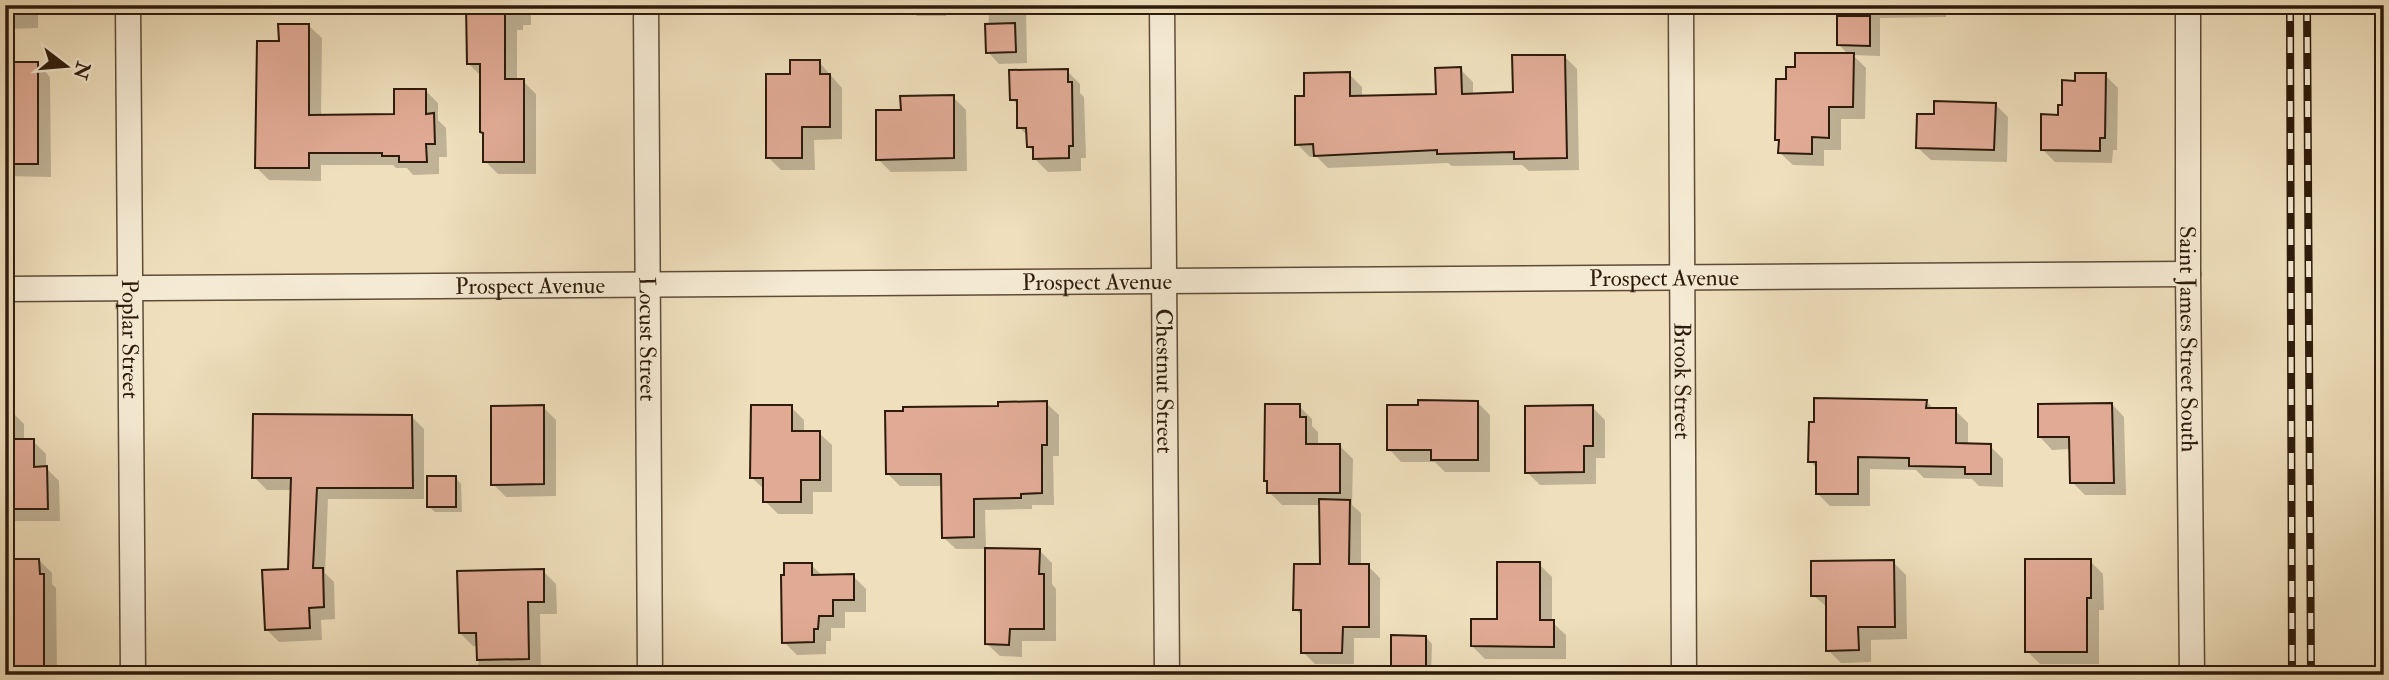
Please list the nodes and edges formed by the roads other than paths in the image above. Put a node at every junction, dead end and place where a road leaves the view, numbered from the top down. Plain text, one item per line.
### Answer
1 (128, 5) edge
2 (646, 5) edge
3 (1162, 5) edge
4 (1681, 5) edge
5 (2188, 5) edge
6 (2188, 274) junction
7 (1681, 279) junction
8 (1164, 282) junction
9 (648, 286) junction
10 (130, 288) junction
11 (5, 289) edge
12 (132, 675) edge
13 (650, 675) edge
14 (1167, 675) edge
15 (1684, 675) edge
16 (2192, 675) edge

1 - 10 street, Poplar Street
2 - 9 street, Locust Street
3 - 8 street, Chestnut Street
4 - 7 street, Brook Street
5 - 6 street, Saint James Street South
6 - 7 street, Prospect Avenue
6 - 16 street, Saint James Street South
7 - 8 street, Prospect Avenue
7 - 15 street, Brook Street
8 - 9 street, Prospect Avenue
8 - 14 street, Chestnut Street
9 - 10 street, Prospect Avenue
9 - 13 street, Locust Street
10 - 11 street, Prospect Avenue
10 - 12 street, Poplar Street

